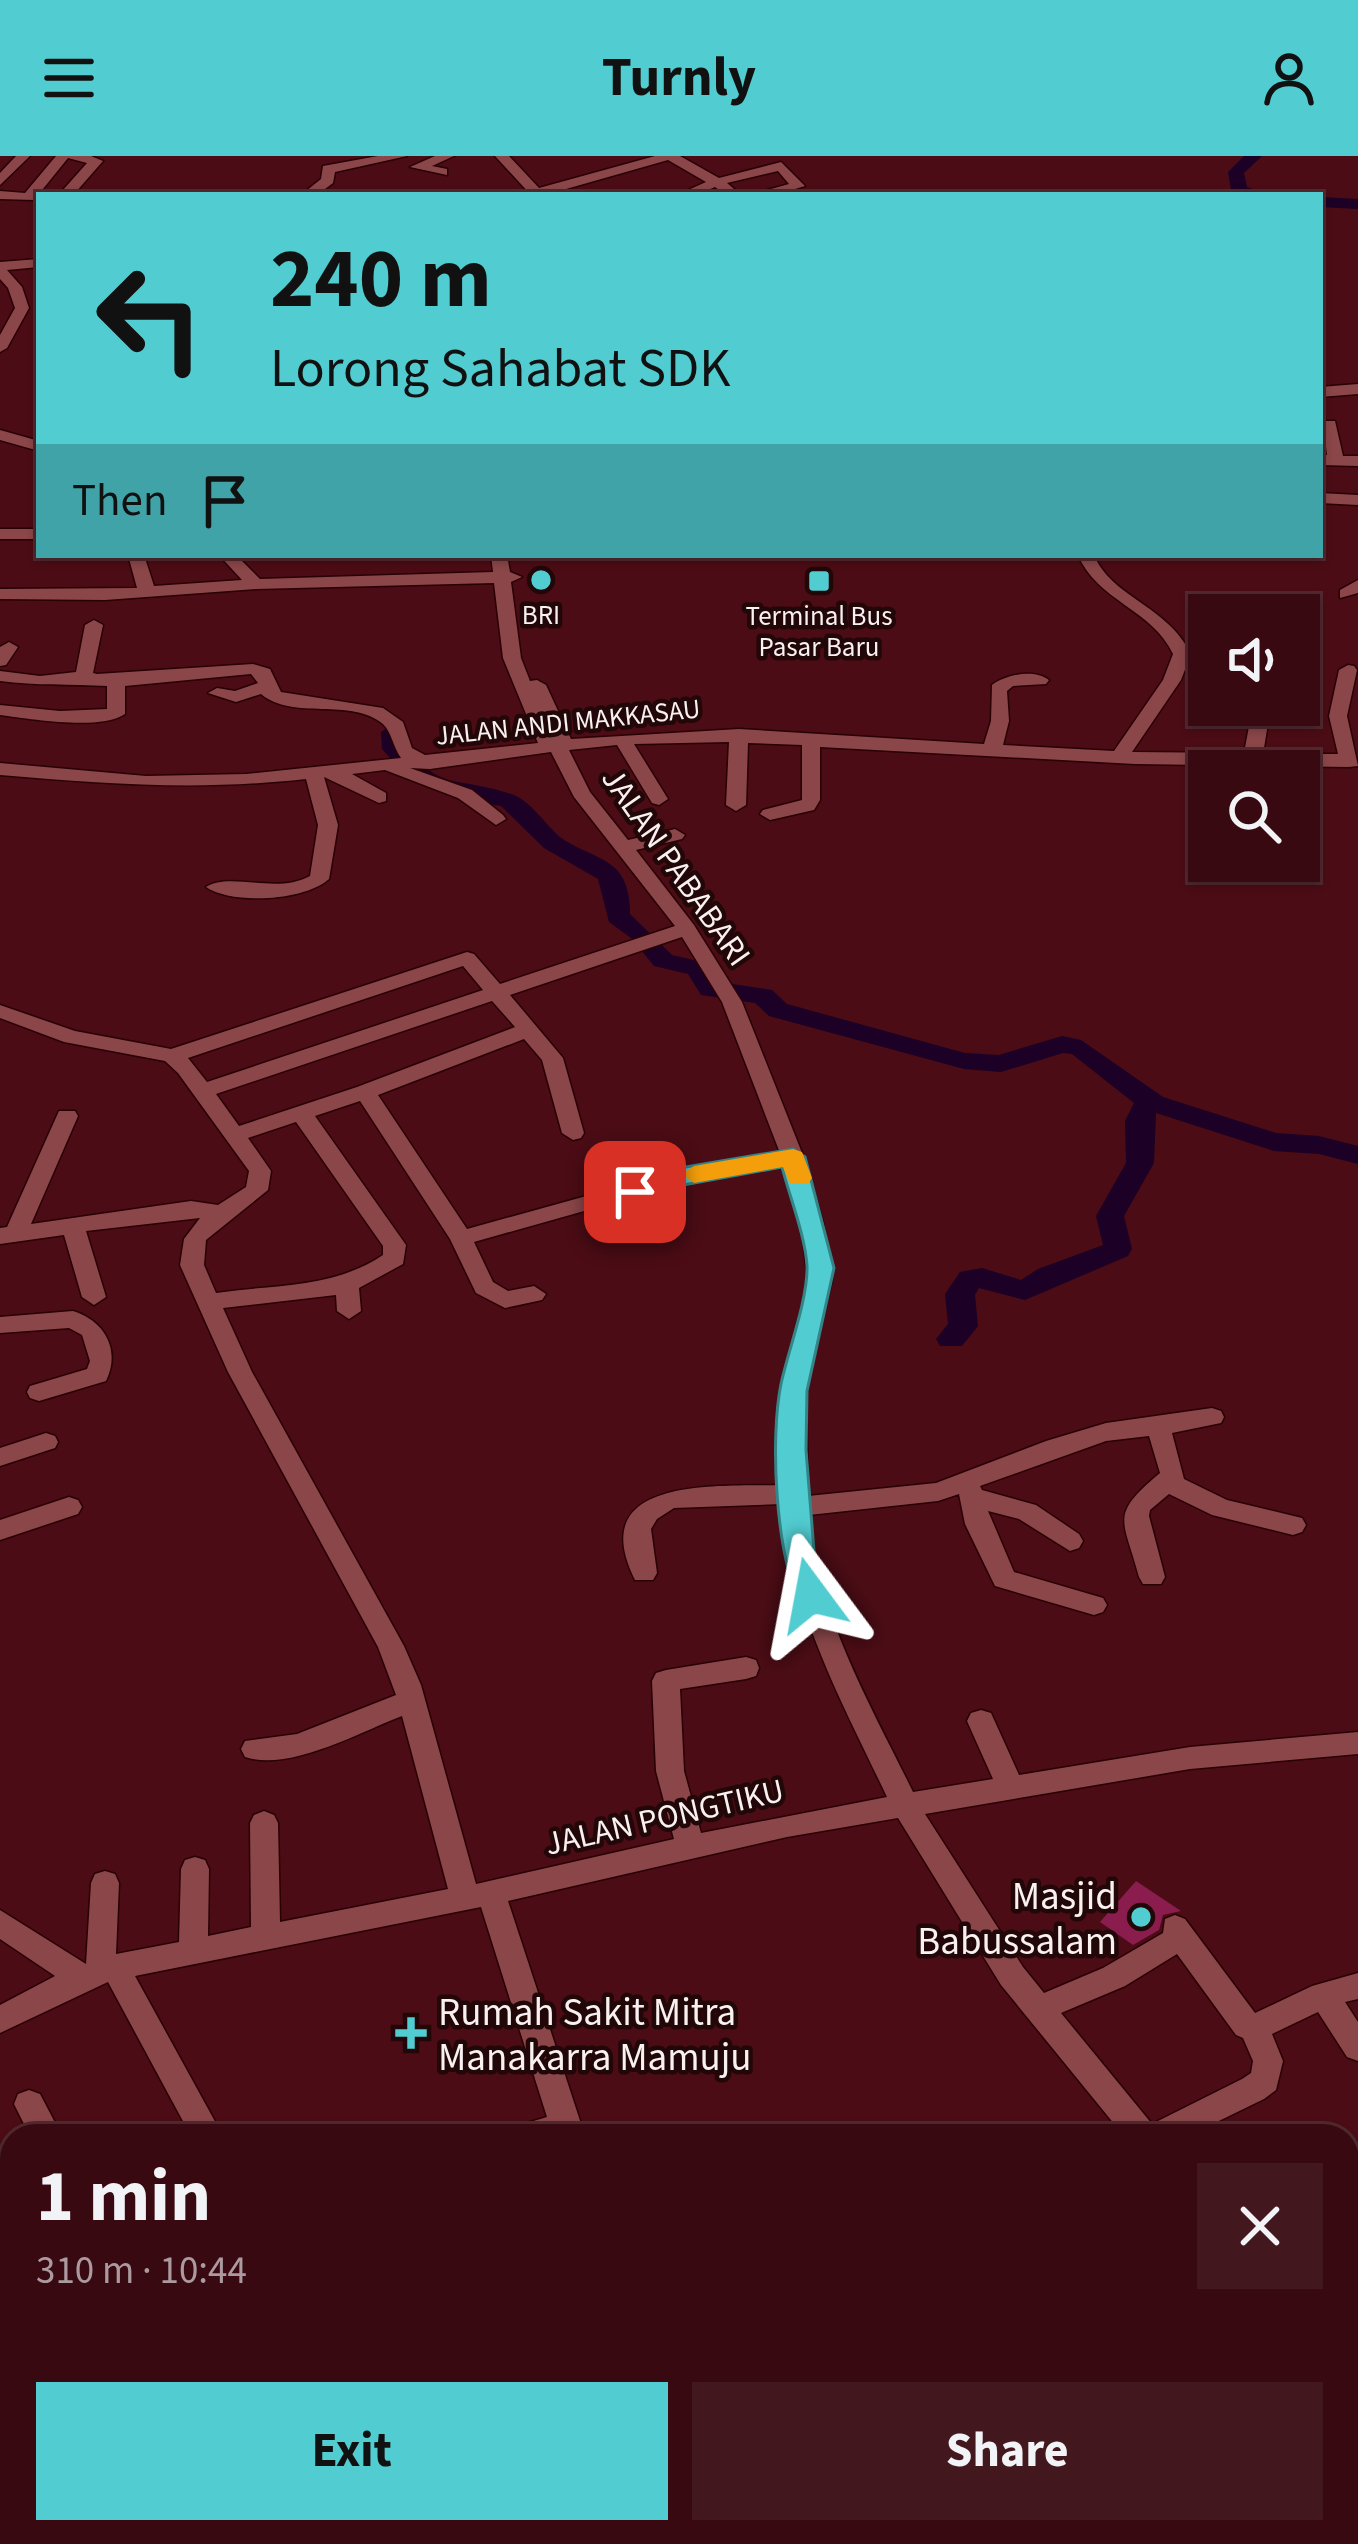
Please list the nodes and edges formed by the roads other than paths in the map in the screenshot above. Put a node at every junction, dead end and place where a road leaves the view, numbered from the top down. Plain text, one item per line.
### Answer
1 (23, 156) edge
2 (64, 156) edge
3 (74, 156) edge
4 (400, 156) edge
5 (447, 156) edge
6 (502, 156) edge
7 (381, 158) edge
8 (442, 172) dead end
9 (0, 181) edge
10 (584, 182) junction
11 (717, 182) junction
12 (70, 190) dead end
13 (803, 190) edge
14 (312, 192) edge
15 (535, 192) edge
16 (545, 192) edge
17 (592, 192) edge
18 (692, 192) edge
19 (730, 192) edge
20 (0, 195) edge
21 (13, 278) edge
22 (6, 331) edge
23 (0, 348) edge
24 (1358, 389) edge
25 (1323, 392) edge
26 (1329, 424) dead end
27 (0, 435) edge
28 (30, 443) edge
29 (1328, 460) edge
30 (1358, 461) edge
31 (1323, 498) edge
32 (1358, 500) edge
33 (36, 534) edge
34 (0, 535) edge
35 (137, 558) edge
36 (230, 558) edge
37 (500, 558) edge
38 (515, 558) edge
39 (1087, 558) edge
40 (508, 578) junction
41 (256, 584) junction
42 (146, 592) junction
43 (0, 593) edge
44 (94, 625) dead end
45 (1348, 670) dead end
46 (0, 676) edge
47 (84, 676) junction
48 (1040, 680) dead end
49 (116, 685) junction
50 (262, 686) junction
51 (217, 693) dead end
52 (0, 710) edge
53 (739, 735) junction
54 (811, 737) junction
55 (622, 740) junction
56 (558, 747) junction
57 (992, 750) junction
58 (1119, 757) junction
59 (1188, 759) edge
60 (1320, 761) edge
61 (1354, 761) edge
62 (410, 765) junction
63 (0, 769) edge
64 (324, 773) junction
65 (379, 796) dead end
66 (658, 799) dead end
67 (736, 805) dead end
68 (770, 814) dead end
69 (496, 819) dead end
70 (676, 835) dead end
71 (624, 847) junction
72 (216, 886) dead end
73 (687, 929) junction
74 (499, 991) junction
75 (0, 1011) edge
76 (530, 1029) junction
77 (172, 1056) junction
78 (201, 1091) junction
79 (365, 1092) junction
80 (302, 1114) junction
81 (67, 1115) dead end
82 (573, 1133) dead end
83 (234, 1135) junction
84 (793, 1157) junction
85 (223, 1213) junction
86 (74, 1226) junction
87 (8, 1235) edge
88 (461, 1238) junction
89 (347, 1282) junction
90 (534, 1294) dead end
91 (94, 1297) dead end
92 (210, 1302) junction
93 (349, 1311) dead end
94 (0, 1325) edge
95 (39, 1392) dead end
96 (1212, 1417) dead end
97 (1158, 1426) junction
98 (46, 1442) dead end
99 (0, 1457) edge
100 (1170, 1483) junction
101 (969, 1489) junction
102 (795, 1500) junction
103 (69, 1507) dead end
104 (1294, 1525) dead end
105 (0, 1530) edge
106 (1070, 1540) dead end
107 (644, 1573) dead end
108 (1152, 1577) dead end
109 (1094, 1605) dead end
110 (746, 1668) dead end
111 (411, 1701) junction
112 (981, 1721) dead end
113 (1358, 1743) edge
114 (255, 1748) dead end
115 (1011, 1787) junction
116 (904, 1804) junction
117 (264, 1822) dead end
118 (690, 1844) junction
119 (195, 1869) dead end
120 (105, 1882) dead end
121 (478, 1895) junction
122 (0, 1923) edge
123 (266, 1936) junction
124 (193, 1950) junction
125 (99, 1973) junction
126 (1358, 1986) edge
127 (1323, 1995) junction
128 (1039, 2009) junction
129 (0, 2020) edge
130 (1254, 2027) junction
131 (1358, 2047) edge
132 (29, 2104) dead end
133 (40, 2124) edge
134 (199, 2124) edge
135 (564, 2124) edge
136 (1134, 2124) edge
137 (1178, 2124) edge

1 - 9 street
2 - 20 street
3 - 12 street
4 - 7 street
5 - 8 street
6 - 15 street
7 - 14 street
10 - 11 street
10 - 16 street
10 - 17 street
11 - 13 street
11 - 18 street
11 - 19 street
21 - 22 street
22 - 23 street
24 - 25 street
26 - 29 street
27 - 28 street
29 - 30 street
31 - 32 street
33 - 34 street
35 - 42 street
36 - 41 street
37 - 40 street
38 - 40 street
39 - 58 street
40 - 41 street
40 - 56 street, JALAN PABABARI
41 - 42 street
42 - 43 street
44 - 47 street
45 - 61 street
46 - 47 street
47 - 49 street
48 - 57 street
49 - 50 street
49 - 52 street
50 - 51 street
50 - 62 street
53 - 54 street, JALAN ANDI MAKKASAU
53 - 55 street, JALAN ANDI MAKKASAU
53 - 67 street
54 - 57 street, JALAN ANDI MAKKASAU
54 - 68 street
55 - 56 street, JALAN ANDI MAKKASAU
55 - 66 street
56 - 62 street, JALAN ANDI MAKKASAU
56 - 71 street, JALAN PABABARI
57 - 58 street, JALAN ANDI MAKKASAU
58 - 59 street, JALAN ANDI MAKKASAU
60 - 61 street, JALAN ANDI MAKKASAU
62 - 64 street, JALAN ANDI MAKKASAU
62 - 69 street
63 - 64 street, JALAN ANDI MAKKASAU
64 - 65 street
64 - 72 street
70 - 71 street
71 - 73 street, JALAN PABABARI
73 - 74 street
73 - 84 street, JALAN PABABARI
74 - 76 street
74 - 77 street
74 - 78 street
75 - 77 street
76 - 79 street
76 - 82 street
77 - 78 street
78 - 83 street
79 - 80 street
79 - 88 street
80 - 83 street
80 - 89 street
81 - 87 street
83 - 85 street
84 - 88 street
84 - 102 street, JALAN PABABARI
85 - 86 street
85 - 92 street
86 - 87 street
86 - 91 street
88 - 90 street
89 - 92 street
89 - 93 street
92 - 111 street
94 - 95 street
96 - 97 street
97 - 100 street
97 - 101 street
98 - 99 street
100 - 104 street
100 - 108 street
101 - 102 street
101 - 106 street
101 - 109 street
102 - 107 street
102 - 116 street
103 - 105 street
110 - 118 street
111 - 114 street
111 - 121 street
112 - 115 street
113 - 115 street, JALAN PONGTIKU
115 - 116 street, JALAN PONGTIKU
116 - 118 street, JALAN PONGTIKU
116 - 128 street
117 - 123 street
118 - 121 street, JALAN PONGTIKU
119 - 124 street
120 - 125 street
121 - 123 street, JALAN PONGTIKU
121 - 135 street
122 - 125 street
123 - 124 street, JALAN PONGTIKU
124 - 125 street, JALAN PONGTIKU
125 - 129 street, JALAN PONGTIKU
125 - 134 street
126 - 127 street
127 - 130 street
127 - 131 street
128 - 130 street
128 - 136 street
130 - 137 street
132 - 133 street

